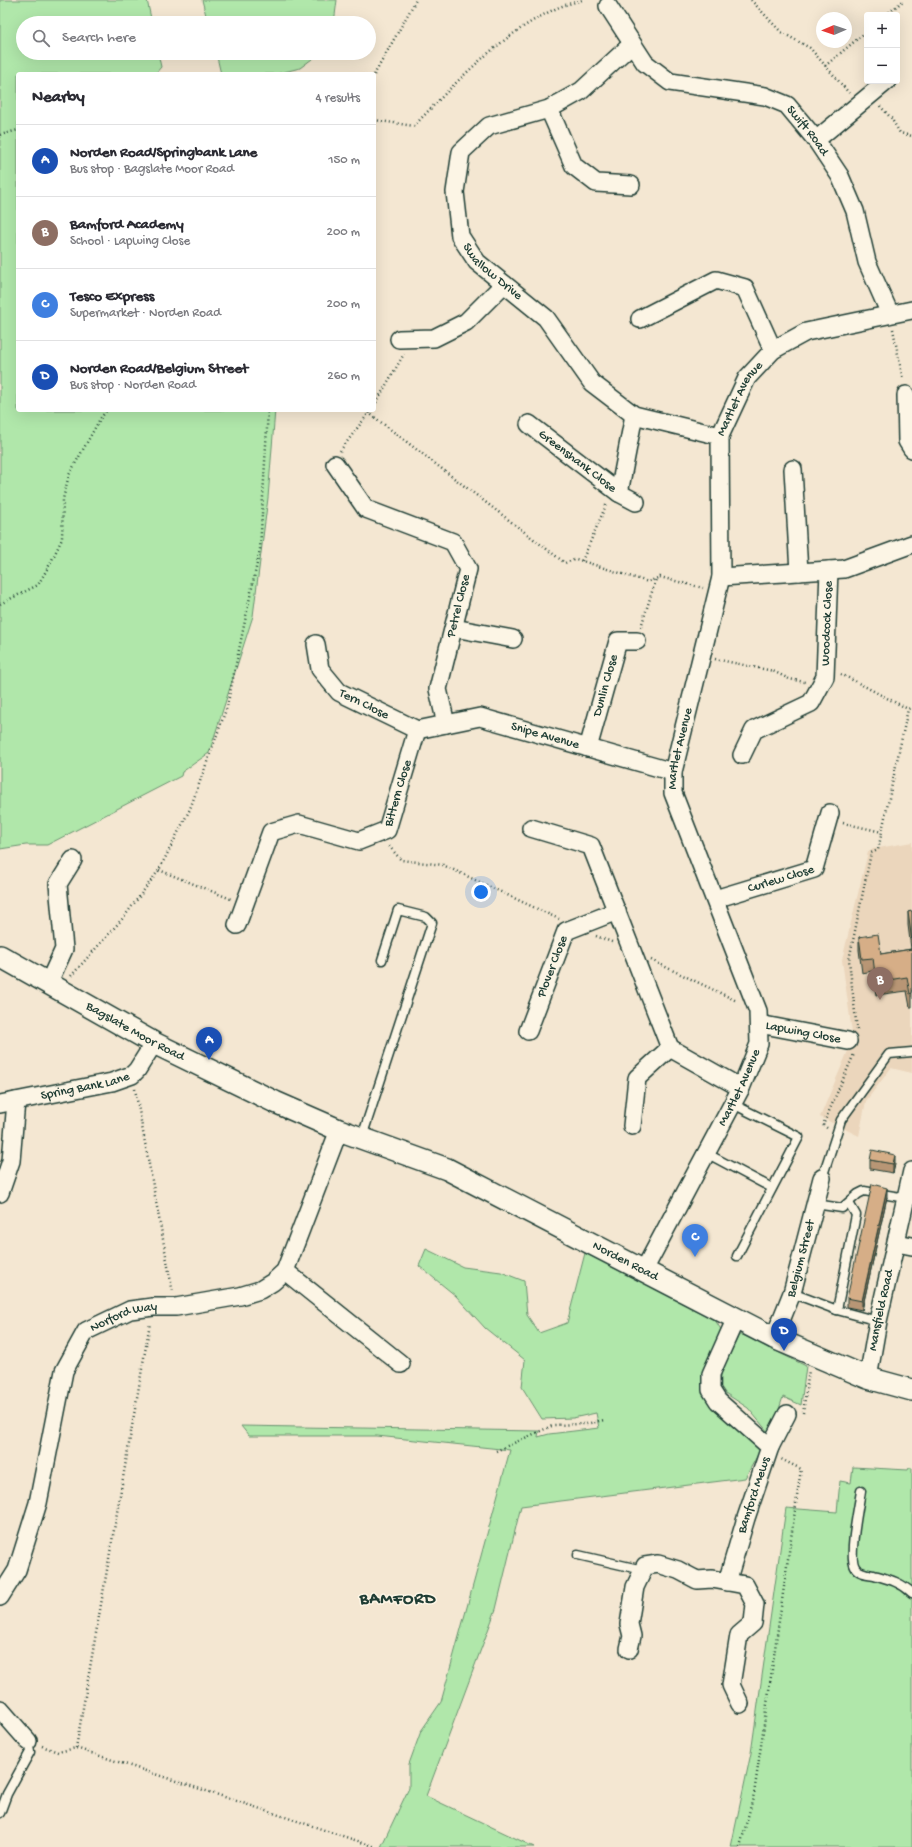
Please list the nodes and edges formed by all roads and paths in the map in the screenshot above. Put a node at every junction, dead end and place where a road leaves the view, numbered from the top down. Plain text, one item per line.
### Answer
1 (416, 0) edge
2 (582, 0) edge
3 (751, 0) edge
4 (904, 0) edge
5 (608, 6) dead end
6 (890, 12) edge
7 (864, 34) edge
8 (632, 44) junction
9 (825, 66) junction
10 (376, 72) edge
11 (883, 84) edge
12 (864, 100) junction
13 (549, 109) junction
14 (376, 120) edge
15 (16, 131) edge
16 (0, 135) edge
17 (912, 136) edge
18 (816, 140) junction
19 (631, 185) dead end
20 (504, 284) junction
21 (912, 310) edge
22 (890, 314) junction
23 (640, 319) dead end
24 (406, 339) joint
25 (772, 350) junction
26 (906, 395) joint
27 (376, 402) edge
28 (105, 412) edge
29 (268, 412) edge
30 (368, 412) edge
31 (370, 414) junction
32 (634, 415) junction
33 (529, 424) dead end
34 (720, 436) junction
35 (912, 449) edge
36 (335, 464) joint
37 (793, 469) dead end
38 (616, 491) junction
39 (636, 502) dead end
40 (912, 544) edge
41 (582, 561) junction
42 (829, 570) junction
43 (800, 572) junction
44 (656, 578) junction
45 (719, 584) junction
46 (0, 604) edge
47 (454, 628) junction
48 (513, 639) dead end
49 (637, 641) joint
50 (316, 644) dead end
51 (701, 657) junction
52 (826, 667) junction
53 (821, 684) junction
54 (912, 707) edge
55 (908, 709) junction
56 (446, 724) junction
57 (417, 730) junction
58 (588, 748) junction
59 (742, 755) dead end
60 (672, 772) junction
61 (829, 816) joint
62 (531, 828) dead end
63 (882, 832) junction
64 (73, 860) dead end
65 (159, 870) junction
66 (715, 899) junction
67 (244, 904) junction
68 (616, 911) junction
69 (236, 924) dead end
70 (0, 956) edge
71 (382, 960) dead end
72 (54, 986) junction
73 (759, 1024) junction
74 (528, 1031) dead end
75 (854, 1042) junction
76 (154, 1043) junction
77 (670, 1048) junction
78 (912, 1052) edge
79 (132, 1075) junction
80 (741, 1088) junction
81 (16, 1100) junction
82 (0, 1104) edge
83 (733, 1104) junction
84 (632, 1126) dead end
85 (339, 1130) junction
86 (836, 1133) junction
87 (362, 1138) junction
88 (706, 1153) junction
89 (912, 1171) edge
90 (822, 1178) joint
91 (772, 1188) junction
92 (0, 1193) edge
93 (906, 1198) junction
94 (849, 1203) junction
95 (815, 1204) junction
96 (904, 1245) edge
97 (736, 1256) dead end
98 (644, 1270) junction
99 (285, 1271) junction
100 (792, 1293) junction
101 (153, 1307) junction
102 (176, 1307) junction
103 (837, 1310) junction
104 (736, 1318) junction
105 (878, 1321) junction
106 (774, 1338) junction
107 (814, 1355) junction
108 (401, 1364) dead end
109 (868, 1378) junction
110 (912, 1390) edge
111 (786, 1414) joint
112 (604, 1420) dead end
113 (769, 1449) junction
114 (496, 1451) dead end
115 (861, 1491) dead end
116 (578, 1555) dead end
117 (643, 1570) junction
118 (727, 1582) junction
119 (912, 1593) edge
120 (0, 1597) edge
121 (629, 1649) dead end
122 (740, 1704) dead end
123 (0, 1709) edge
124 (28, 1741) junction
125 (76, 1748) junction
126 (0, 1813) edge
127 (376, 1847) edge
128 (740, 1847) edge

1 - 10 path
2 - 14 path
3 - 9 path
4 - 6 path
5 - 8 street, Swift Road
7 - 9 path
8 - 13 street, Swallow Drive
8 - 18 street, Swift Road
9 - 12 path
11 - 12 street
12 - 17 path
12 - 18 street
13 - 19 street
13 - 20 street, Swallow Drive
15 - 16 path
18 - 22 street, Swift Road
20 - 24 street
20 - 32 street, Swallow Drive
21 - 22 street, Martlet Avenue
22 - 25 street, Martlet Avenue
22 - 26 path
23 - 25 street
24 - 27 path
25 - 34 street, Martlet Avenue
26 - 35 street
28 - 46 path
29 - 65 path
30 - 31 path
31 - 36 path
31 - 41 path
32 - 34 street, Swallow Drive
32 - 38 street, Greenshank Close
33 - 38 street, Greenshank Close
34 - 45 street, Martlet Avenue
36 - 47 street, Petrel Close
37 - 43 street
38 - 39 street
38 - 41 path
40 - 42 street, Woodcock Close
41 - 44 path
42 - 43 street, Woodcock Close
42 - 52 street, Woodcock Close
43 - 45 street, Woodcock Close
44 - 45 path
44 - 49 path
45 - 51 street, Martlet Avenue
47 - 48 street
47 - 56 street, Petrel Close
49 - 58 street, Dunlin Close
50 - 57 street, Tern Close
51 - 53 path
51 - 60 street, Martlet Avenue
52 - 53 street, Woodcock Close
52 - 55 path
53 - 59 street, Woodcock Close
54 - 55 path
55 - 63 path
56 - 57 street, Snipe Avenue
56 - 58 street, Snipe Avenue
57 - 67 street, Bittern Close
58 - 60 street, Snipe Avenue
60 - 66 street, Martlet Avenue
61 - 63 path
61 - 66 street, Curlew Close
62 - 68 street
63 - 75 path
64 - 72 street
65 - 67 path
65 - 72 path
66 - 73 street, Martlet Avenue
67 - 69 street, Bittern Close
68 - 74 street, Plover Close
68 - 77 street
70 - 72 street, Bagslate Moor Road
71 - 87 lane
72 - 76 street, Bagslate Moor Road
73 - 75 street, Lapwing Close
73 - 80 street, Martlet Avenue
75 - 86 path
76 - 79 street, Spring Bank Lane
76 - 85 street, Bagslate Moor Road
77 - 80 street
77 - 84 street
78 - 86 lane
79 - 81 street, Spring Bank Lane
79 - 102 path
80 - 83 street, Martlet Avenue
81 - 82 street, Spring Bank Lane
81 - 92 street
83 - 88 street, Martlet Avenue
83 - 91 lane
85 - 87 street, Norden Road
85 - 99 street, Norford Way
86 - 90 lane
87 - 98 street, Norden Road
88 - 91 lane
88 - 98 street, Martlet Avenue
89 - 93 street, Mansfield Road
90 - 95 street, Belgium Street
91 - 97 lane
93 - 94 lane
93 - 96 street, Mansfield Road
94 - 95 lane
94 - 103 lane
95 - 100 street, Belgium Street
96 - 105 street, Mansfield Road
98 - 104 street, Norden Road
99 - 102 street, Norford Way
99 - 108 street
100 - 103 lane
100 - 106 street, Belgium Street
101 - 102 street, Norford Way
101 - 120 street, Norford Way
101 - 125 path
103 - 105 lane
104 - 106 street, Norden Road
104 - 113 street, Bamford Mews
105 - 109 street, Mansfield Road
106 - 107 street, Norden Road
107 - 109 street, Norden Road
107 - 111 path
109 - 110 street, Norden Road
111 - 113 street
112 - 114 path
113 - 118 street, Bamford Mews
113 - 128 path
115 - 119 lane
116 - 117 lane
117 - 118 street
117 - 121 street
118 - 122 street
123 - 124 street
124 - 125 path
124 - 126 lane
125 - 127 path

